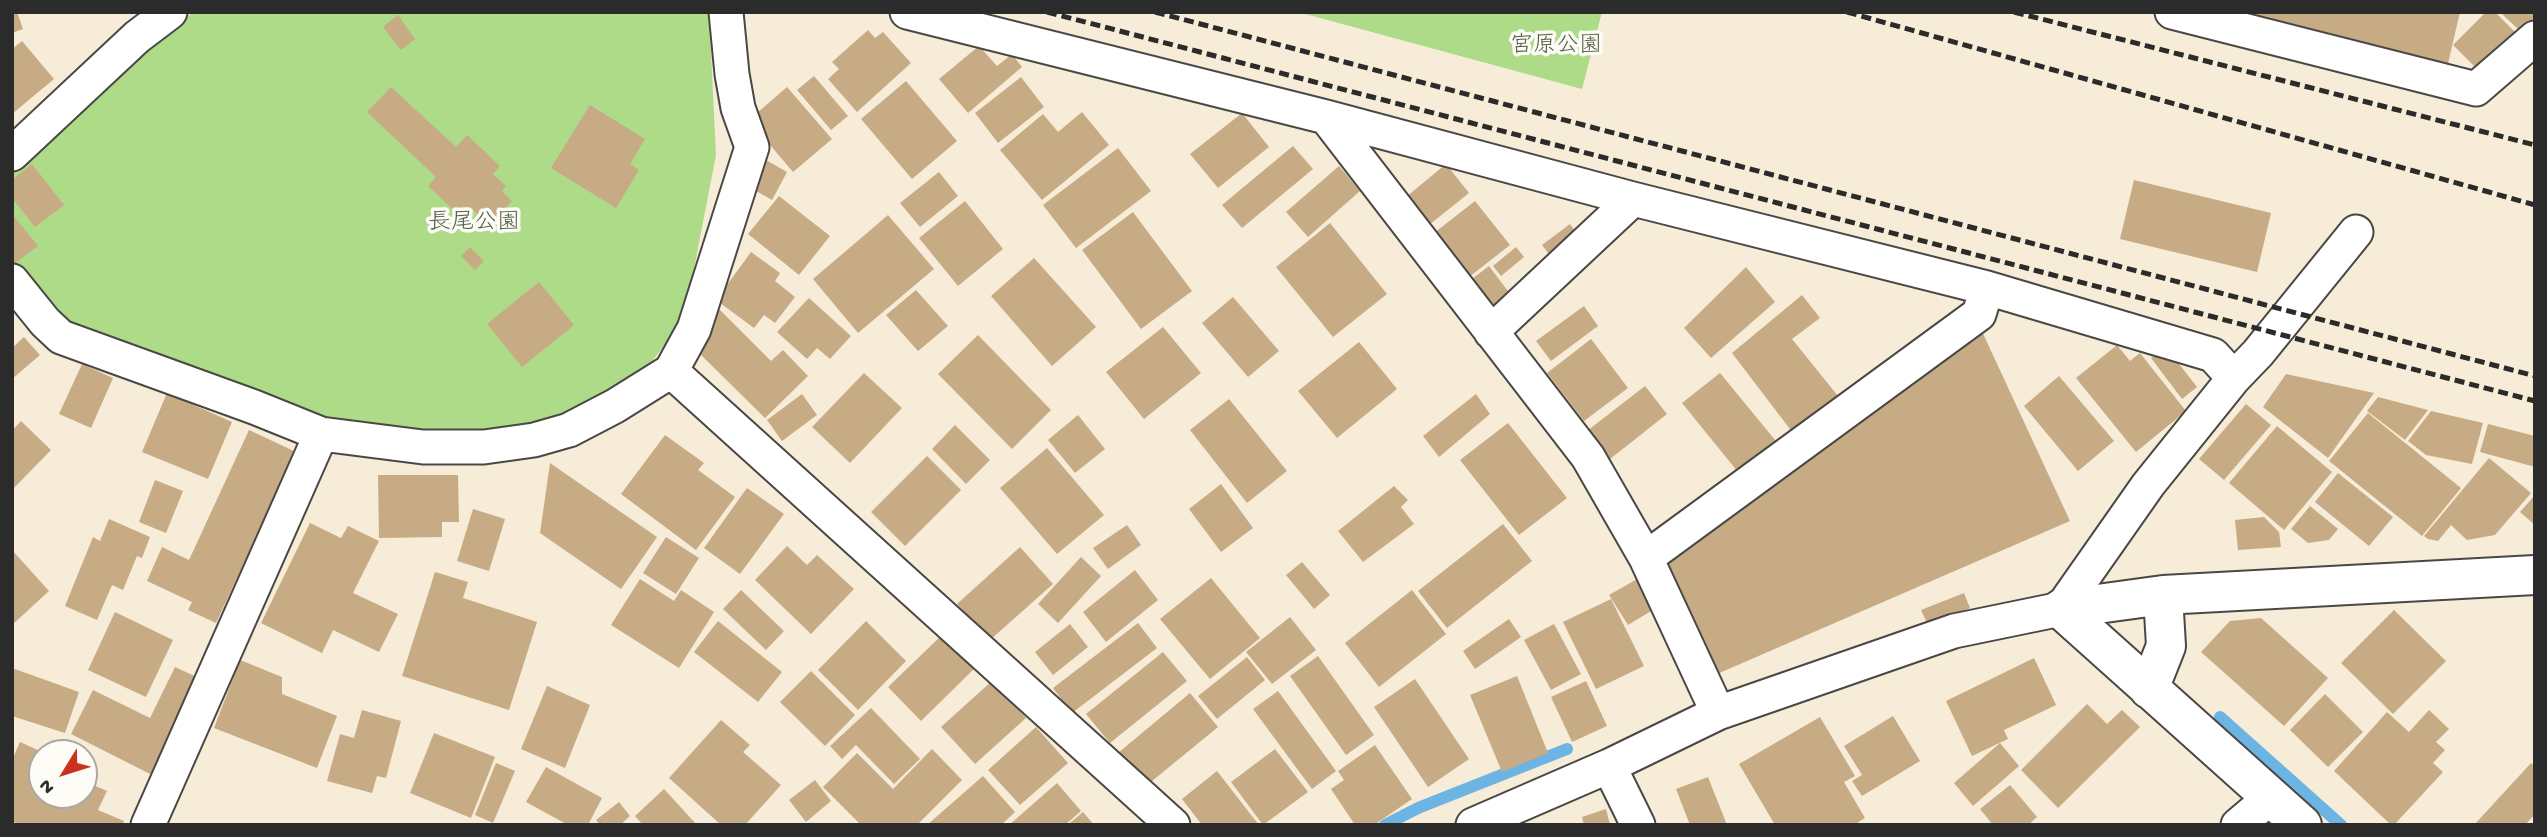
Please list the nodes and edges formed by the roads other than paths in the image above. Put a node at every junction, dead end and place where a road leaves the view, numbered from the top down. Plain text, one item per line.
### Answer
1 (170, 12) edge
2 (726, 12) edge
3 (907, 12) edge
4 (2172, 12) edge
5 (2535, 38) edge
6 (1326, 117) junction
7 (12, 154) edge
8 (1633, 199) junction
9 (2357, 232) dead end
10 (12, 281) edge
11 (1987, 288) junction
12 (1492, 331) junction
13 (671, 371) junction
14 (2234, 378) junction
15 (321, 435) junction
16 (1646, 558) junction
17 (2535, 575) edge
18 (2164, 595) junction
19 (2061, 609) junction
20 (2149, 688) junction
21 (1718, 713) junction
22 (1609, 766) junction
23 (2271, 797) junction
24 (148, 825) edge
25 (1173, 825) edge
26 (1473, 825) edge
27 (1638, 825) edge
28 (2238, 825) edge
29 (2302, 825) edge

1 - 7 street
2 - 13 street
3 - 6 street
4 - 5 street
6 - 8 street
6 - 12 street
8 - 11 street
8 - 12 street
9 - 14 street
10 - 15 street
11 - 14 street
11 - 16 street
12 - 16 street
13 - 15 street
13 - 25 street
14 - 19 street
15 - 24 street
16 - 21 street
17 - 18 street
18 - 19 street
18 - 20 street
19 - 20 street
19 - 21 street
20 - 23 street
21 - 22 street
22 - 26 street
22 - 27 street
23 - 28 street
23 - 29 street

